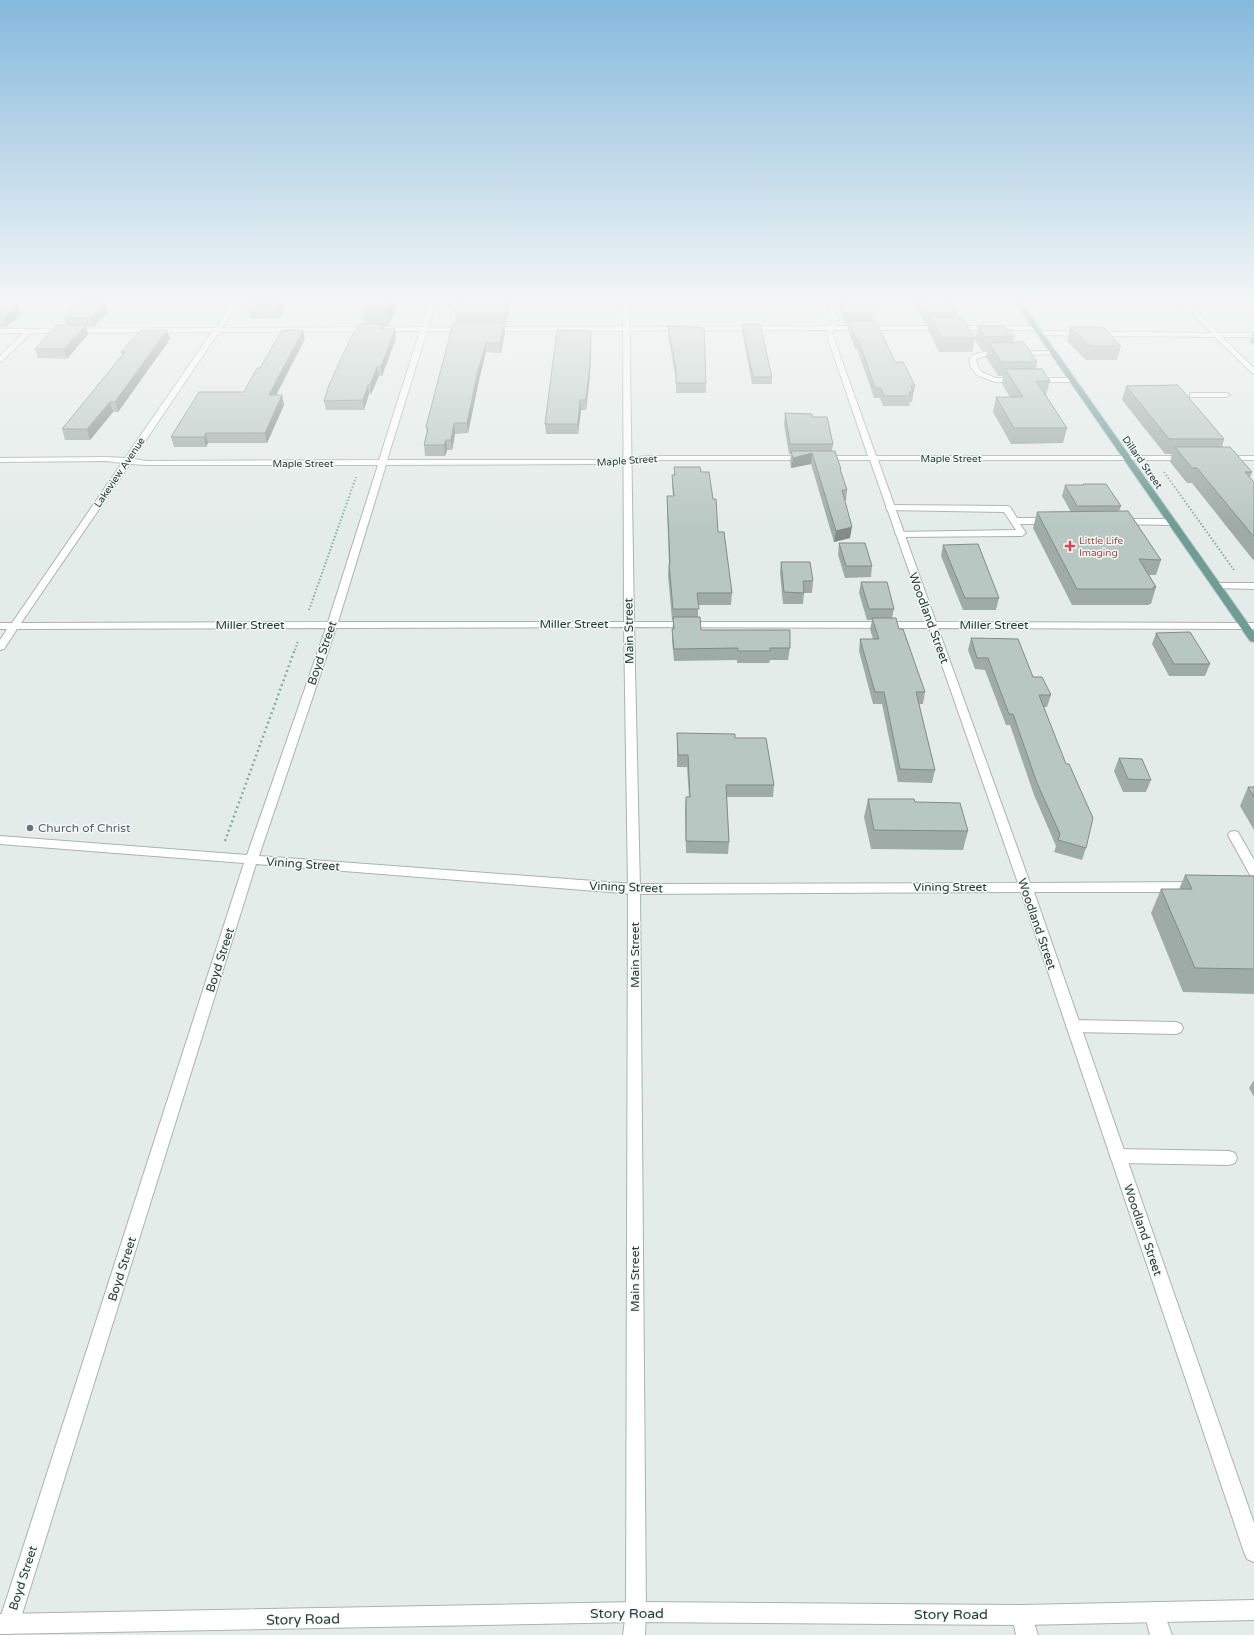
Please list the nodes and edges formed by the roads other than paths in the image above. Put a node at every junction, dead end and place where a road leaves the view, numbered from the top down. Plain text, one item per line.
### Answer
1 (186, 374) edge
2 (409, 374) edge
3 (626, 374) edge
4 (843, 374) edge
5 (980, 374) edge
6 (1069, 374) edge
7 (1073, 380) junction
8 (1193, 395) dead end
9 (1226, 395) dead end
10 (872, 458) junction
11 (1127, 458) junction
12 (1199, 458) edge
13 (1215, 458) edge
14 (1254, 458) edge
15 (0, 460) edge
16 (628, 460) junction
17 (127, 461) junction
18 (381, 462) junction
19 (890, 508) junction
20 (1015, 521) junction
21 (1061, 521) edge
22 (1107, 522) edge
23 (1172, 522) junction
24 (899, 534) junction
25 (1218, 586) junction
26 (1254, 586) edge
27 (629, 624) junction
28 (332, 625) junction
29 (932, 625) junction
30 (0, 626) edge
31 (14, 626) junction
32 (1250, 626) edge
33 (1254, 639) edge
34 (0, 647) edge
35 (1234, 835) dead end
36 (0, 840) edge
37 (252, 860) junction
38 (1254, 872) edge
39 (1025, 886) junction
40 (1207, 887) edge
41 (634, 889) junction
42 (1073, 1026) junction
43 (1176, 1028) dead end
44 (1118, 1156) junction
45 (1229, 1158) dead end
46 (1254, 1552) edge
47 (1254, 1610) edge
48 (636, 1612) junction
49 (1154, 1612) junction
50 (1022, 1615) junction
51 (4, 1624) edge
52 (634, 1635) edge
53 (1027, 1635) edge
54 (1161, 1635) edge

1 - 17 street, Lakeview Avenue
2 - 18 street, Boyd Street
3 - 16 street, Main Street
4 - 10 street, Woodland Street
5 - 7 street
6 - 7 main road, Dillard Street
7 - 11 main road, Dillard Street
8 - 9 street
10 - 11 street, Maple Street
10 - 16 street, Maple Street
10 - 19 street, Woodland Street
11 - 12 street, Maple Street
11 - 23 main road, Dillard Street
13 - 14 street
15 - 17 street, Maple Street
16 - 18 street, Maple Street
16 - 27 street, Main Street
17 - 18 street, Maple Street
17 - 31 street, Lakeview Avenue
18 - 28 street, Boyd Street
19 - 20 street
19 - 24 street, Woodland Street
20 - 21 street
20 - 24 street
22 - 23 street
23 - 25 main road, Dillard Street
24 - 29 street, Woodland Street
25 - 26 street
25 - 32 main road, Dillard Street
27 - 28 street, Miller Street
27 - 29 street, Miller Street
27 - 41 street, Main Street
28 - 31 street, Miller Street
28 - 37 street, Boyd Street
29 - 32 street, Miller Street
29 - 39 street, Woodland Street
30 - 31 street, Miller Street
31 - 34 street, Lakeview Avenue
32 - 33 main road, Dillard Street
35 - 38 street
36 - 37 street, Vining Street
37 - 41 street, Vining Street
37 - 51 street, Boyd Street
39 - 40 street, Vining Street
39 - 41 street, Vining Street
39 - 42 street, Woodland Street
41 - 48 street, Main Street
42 - 43 street
42 - 44 street, Woodland Street
44 - 45 street
44 - 46 street, Woodland Street
47 - 49 street, Story Road
48 - 50 street, Story Road
48 - 51 street, Story Road
48 - 52 street, Main Street
49 - 50 street, Story Road
49 - 54 street
50 - 53 street

